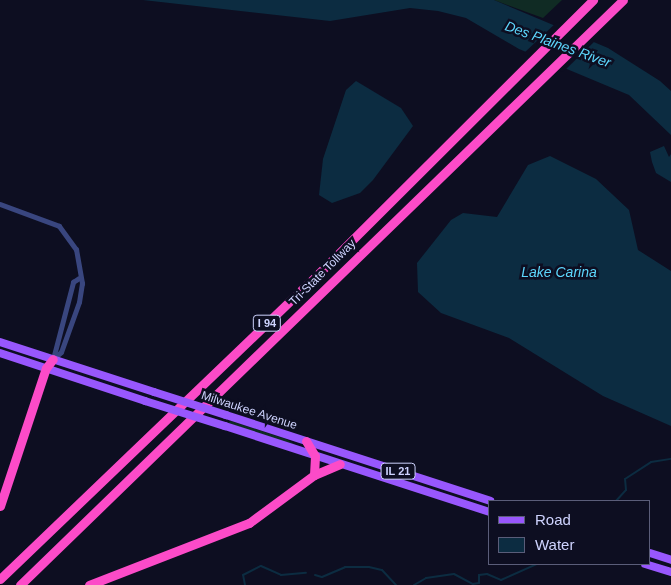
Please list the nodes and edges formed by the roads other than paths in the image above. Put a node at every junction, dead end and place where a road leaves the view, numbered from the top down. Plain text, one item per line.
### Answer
1 (593, 0) edge
2 (623, 0) edge
3 (0, 204) edge
4 (79, 278) junction
5 (0, 342) edge
6 (0, 353) edge
7 (53, 359) junction
8 (46, 368) junction
9 (306, 442) junction
10 (315, 456) junction
11 (340, 464) junction
12 (314, 475) junction
13 (488, 500) edge
14 (0, 506) edge
15 (488, 511) edge
16 (651, 553) edge
17 (671, 560) edge
18 (648, 565) edge
19 (671, 572) edge
20 (0, 579) edge
21 (20, 585) edge
22 (89, 585) edge

1 - 20 highway, Tri-State Tollway / I 94
2 - 21 highway, Tri-State Tollway / I 94
3 - 4 street
4 - 7 street
4 - 7 street
5 - 7 main road, Milwaukee Avenue / IL 21
6 - 8 main road, Milwaukee Avenue / IL 21
7 - 8 highway
7 - 9 main road, Milwaukee Avenue / IL 21, bridge
8 - 10 main road, Milwaukee Avenue / IL 21, bridge
8 - 14 highway
9 - 10 highway
9 - 13 main road, Milwaukee Avenue / IL 21
10 - 11 main road, Milwaukee Avenue / IL 21
10 - 12 highway
11 - 12 highway
11 - 15 main road, Milwaukee Avenue / IL 21
12 - 22 highway
16 - 17 main road
18 - 19 main road

